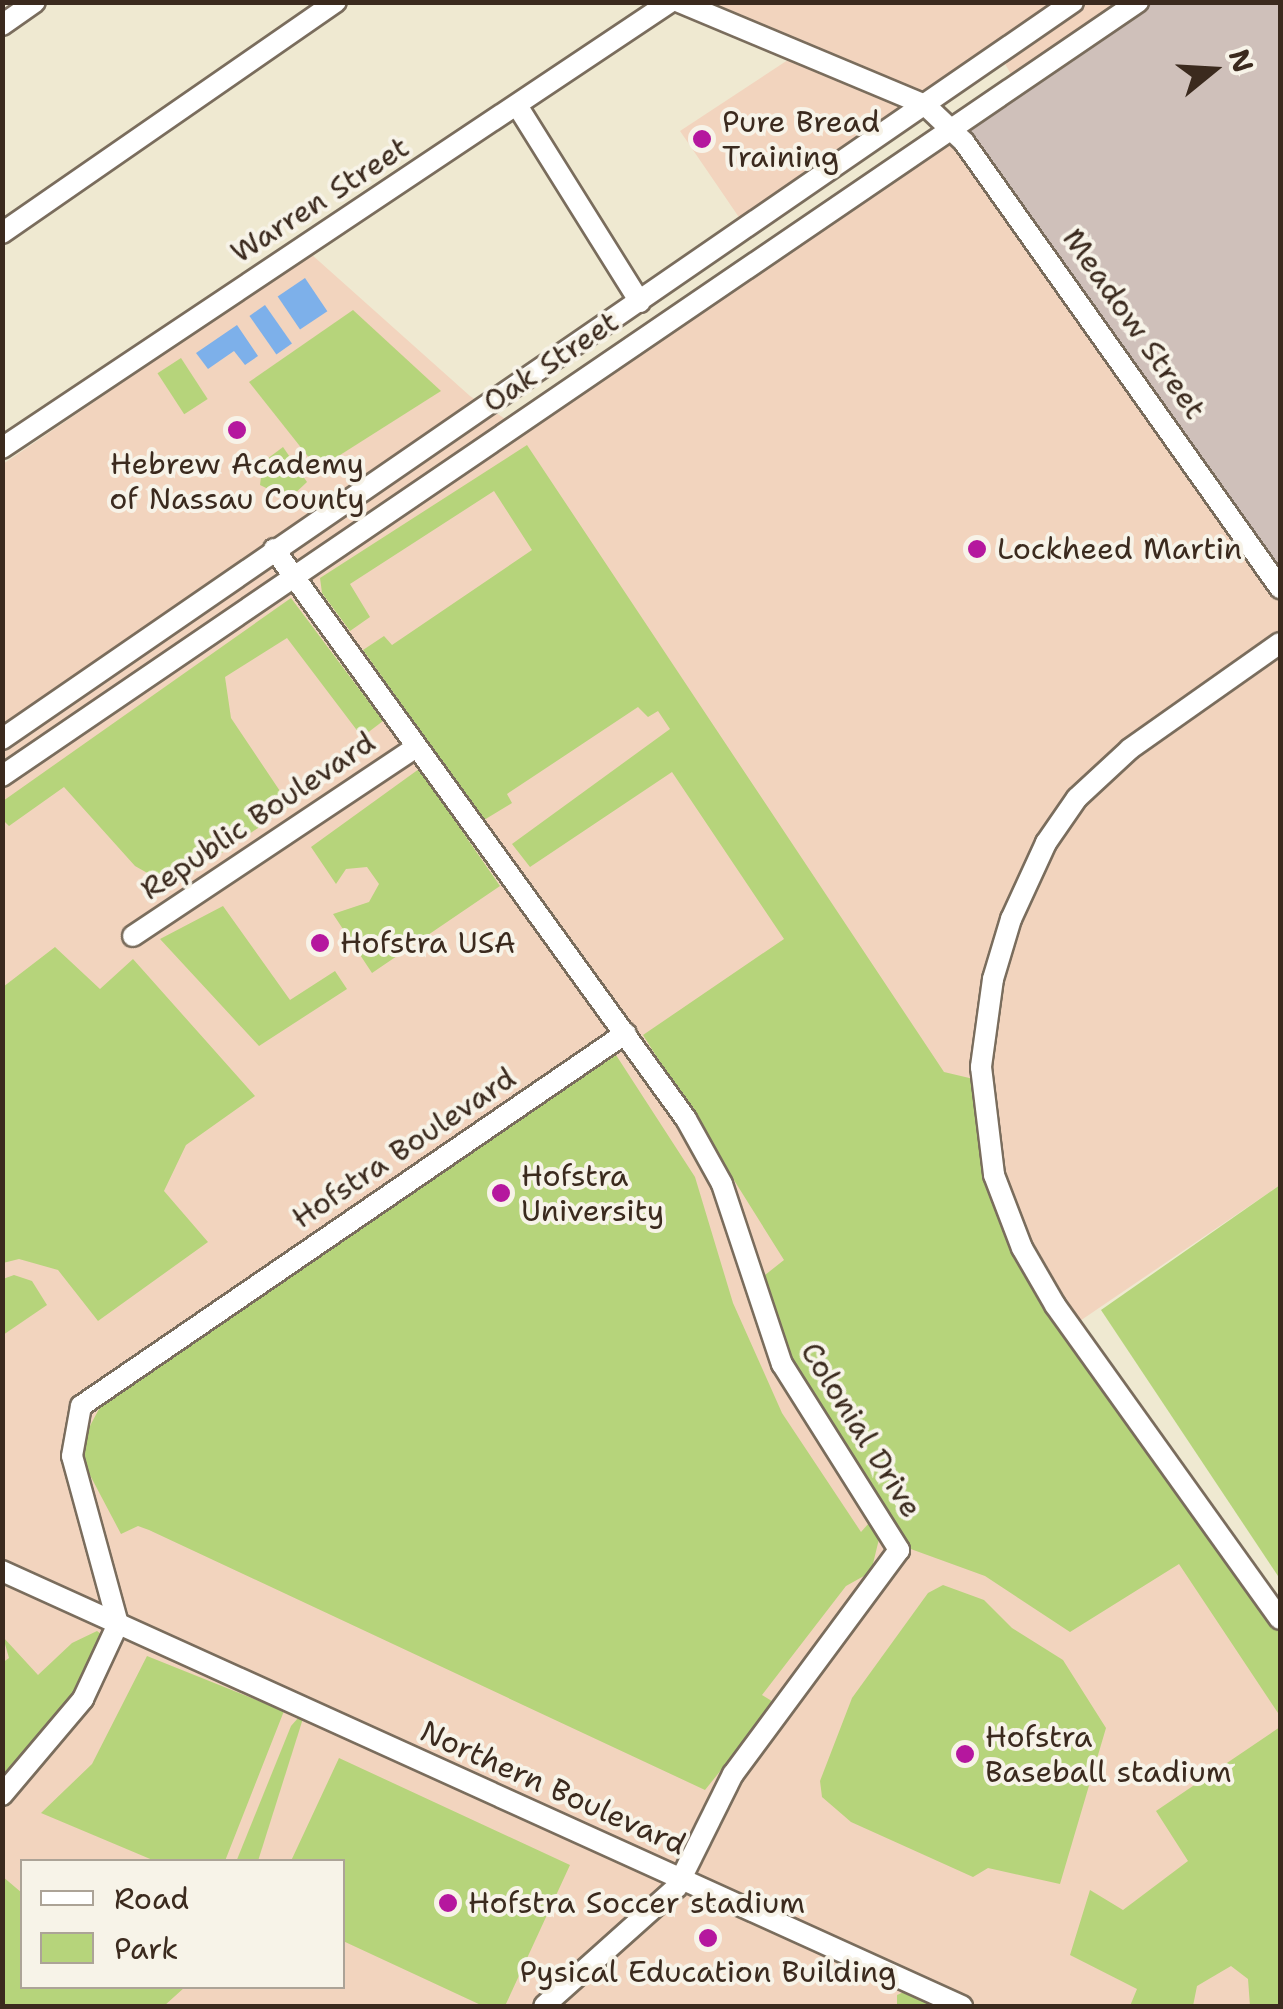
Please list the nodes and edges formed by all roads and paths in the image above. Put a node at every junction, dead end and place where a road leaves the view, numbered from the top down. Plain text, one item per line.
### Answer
1 (35, 2) edge
2 (336, 2) edge
3 (670, 2) edge
4 (680, 2) edge
5 (1073, 2) edge
6 (1138, 2) edge
7 (2, 25) edge
8 (870, 80) junction
9 (925, 105) junction
10 (518, 107) junction
11 (948, 127) junction
12 (878, 137) junction
13 (2, 233) edge
14 (640, 302) junction
15 (2, 448) edge
16 (274, 549) junction
17 (293, 575) junction
18 (1280, 588) edge
19 (1280, 644) edge
20 (2, 739) edge
21 (416, 746) junction
22 (2, 776) edge
23 (134, 936) dead end
24 (626, 1033) junction
25 (2, 1571) edge
26 (1280, 1619) edge
27 (118, 1624) junction
28 (2, 1794) edge
29 (683, 1880) junction
30 (544, 2006) edge
31 (962, 2006) edge

1 - 7 street
2 - 13 street
3 - 10 street, Warren Street
4 - 8 street, Meadow Street
5 - 9 street, Oak Street
6 - 11 street, Oak Street
8 - 9 street, Meadow Street
8 - 12 street
9 - 11 street, Meadow Street
9 - 12 street, Oak Street
10 - 14 street
10 - 15 street, Warren Street
11 - 17 street, Oak Street
11 - 18 street, Meadow Street
12 - 14 street, Oak Street
14 - 16 street, Oak Street
16 - 17 street
16 - 20 street, Oak Street
17 - 21 street
17 - 22 street, Oak Street
19 - 26 street
21 - 23 street, Republic Boulevard
21 - 24 street
24 - 27 street, Hofstra Boulevard
24 - 29 street, Colonial Drive
25 - 27 street, Northern Boulevard
27 - 28 street
27 - 29 street, Northern Boulevard
29 - 30 street, Colonial Drive
29 - 31 street, Northern Boulevard

